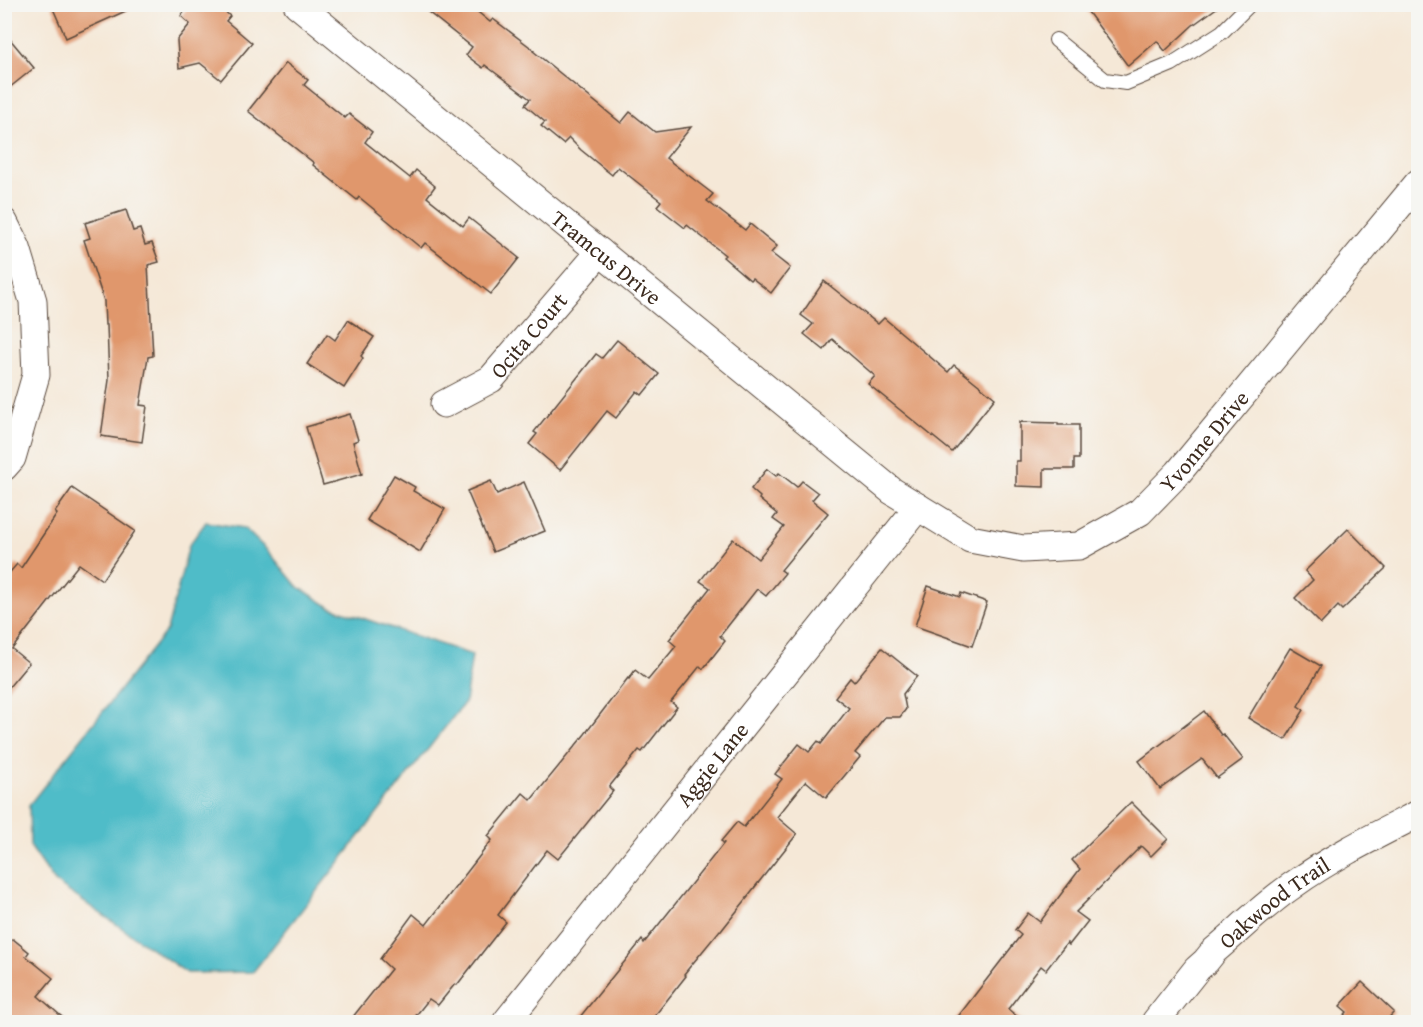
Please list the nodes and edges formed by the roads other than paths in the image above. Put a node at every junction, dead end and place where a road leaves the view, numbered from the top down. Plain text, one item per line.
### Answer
1 (297, 4) edge
2 (1250, 4) edge
3 (1056, 40) dead end
4 (1419, 183) edge
5 (4, 222) edge
6 (600, 252) junction
7 (444, 404) dead end
8 (4, 467) edge
9 (918, 507) junction
10 (1419, 814) edge
11 (506, 1023) edge
12 (1155, 1023) edge

1 - 6 street, Tramcus Drive
2 - 3 lane
4 - 9 street, Yvonne Drive
5 - 8 street
6 - 7 street, Ocita Court
6 - 9 street, Tramcus Drive
9 - 11 street, Aggie Lane
10 - 12 street, Oakwood Trail

